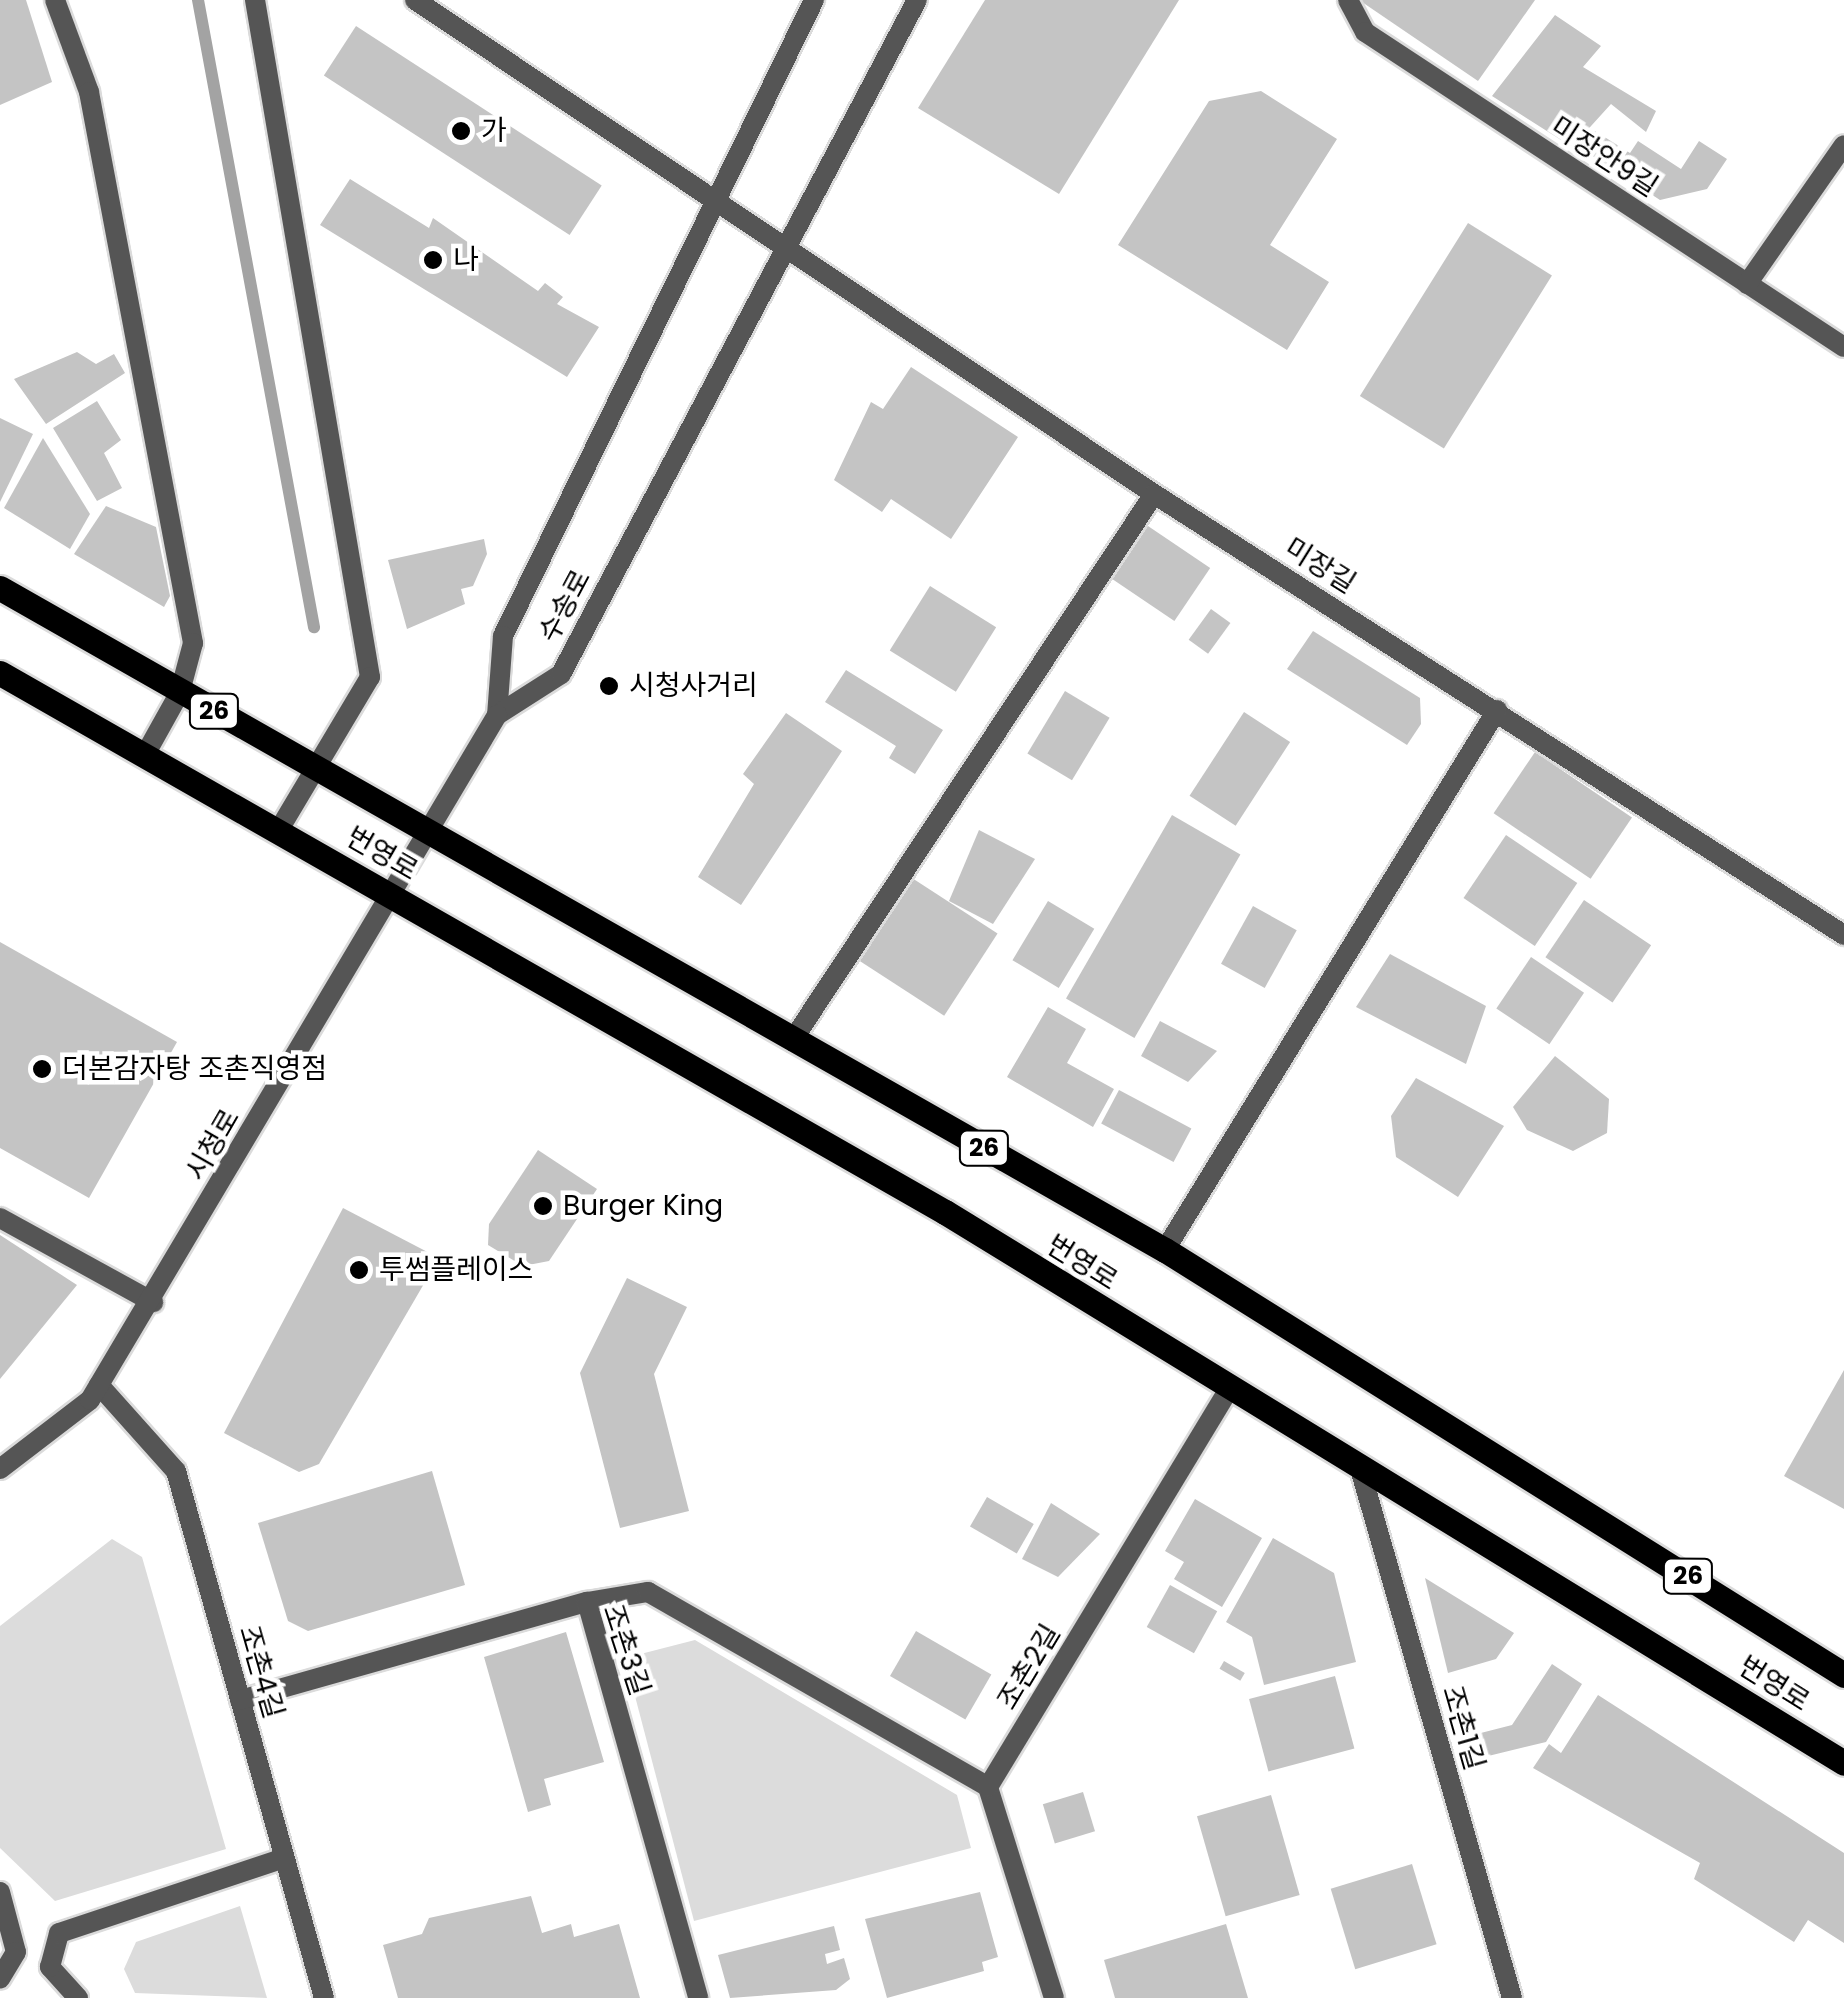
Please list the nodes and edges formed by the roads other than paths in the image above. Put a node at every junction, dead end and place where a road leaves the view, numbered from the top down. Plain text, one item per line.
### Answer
1 (55, 0) edge
2 (255, 0) edge
3 (415, 0) edge
4 (814, 0) edge
5 (918, 0) edge
6 (1348, 0) edge
7 (1844, 145) edge
8 (716, 201) junction
9 (779, 243) junction
10 (1748, 284) junction
11 (1844, 347) edge
12 (1154, 494) junction
13 (0, 588) edge
14 (0, 673) edge
15 (180, 692) junction
16 (1497, 710) junction
17 (497, 715) junction
18 (145, 756) junction
19 (318, 768) junction
20 (280, 828) junction
21 (429, 831) junction
22 (392, 894) junction
23 (1844, 935) edge
24 (792, 1041) junction
25 (0, 1218) edge
26 (1166, 1250) junction
27 (153, 1302) junction
28 (100, 1385) junction
29 (1231, 1386) junction
30 (0, 1469) edge
31 (1361, 1472) junction
32 (587, 1602) junction
33 (1844, 1674) edge
34 (240, 1700) junction
35 (1844, 1763) edge
36 (988, 1787) junction
37 (284, 1858) junction
38 (0, 1892) edge
39 (16, 1952) junction
40 (50, 1967) junction
41 (0, 1979) edge
42 (78, 1998) edge
43 (324, 1998) edge
44 (698, 1998) edge
45 (1054, 1998) edge
46 (1512, 1998) edge

1 - 15 street
2 - 19 street
3 - 8 street
4 - 8 street, 수송로
5 - 9 street, 수송로
6 - 10 street, 미장안9길
7 - 10 street
8 - 9 street
8 - 17 street, 수송로
9 - 12 street, 미장길
9 - 17 street, 수송로
10 - 11 street, 미장안9길
12 - 16 street, 미장길
12 - 24 street
13 - 15 main road, 번영로 / 26
14 - 18 main road, 번영로 / 26
15 - 18 street
15 - 19 main road, 번영로 / 26
16 - 23 street, 미장길
16 - 26 street
17 - 21 street, 시청로
18 - 20 main road, 번영로 / 26
19 - 20 street
19 - 21 main road, 번영로 / 26
20 - 22 main road, 번영로 / 26
21 - 22 street, 시청로
21 - 24 main road, 번영로 / 26
22 - 27 street, 시청로
22 - 29 main road, 번영로 / 26
24 - 26 main road, 번영로 / 26
25 - 27 street
26 - 33 main road, 번영로 / 26
27 - 28 street, 시청로
28 - 30 street, 시청로
28 - 34 street, 조촌4길
29 - 31 main road, 번영로 / 26
29 - 36 street, 조촌2길
31 - 35 main road, 번영로 / 26
31 - 46 street, 조촌1길
32 - 34 street, 조촌3길
32 - 36 street
32 - 44 street, 조촌3길
34 - 37 street, 조촌4길
36 - 45 street
37 - 40 street
37 - 43 street, 조촌4길
38 - 39 street
39 - 40 street
39 - 41 street
40 - 42 street

